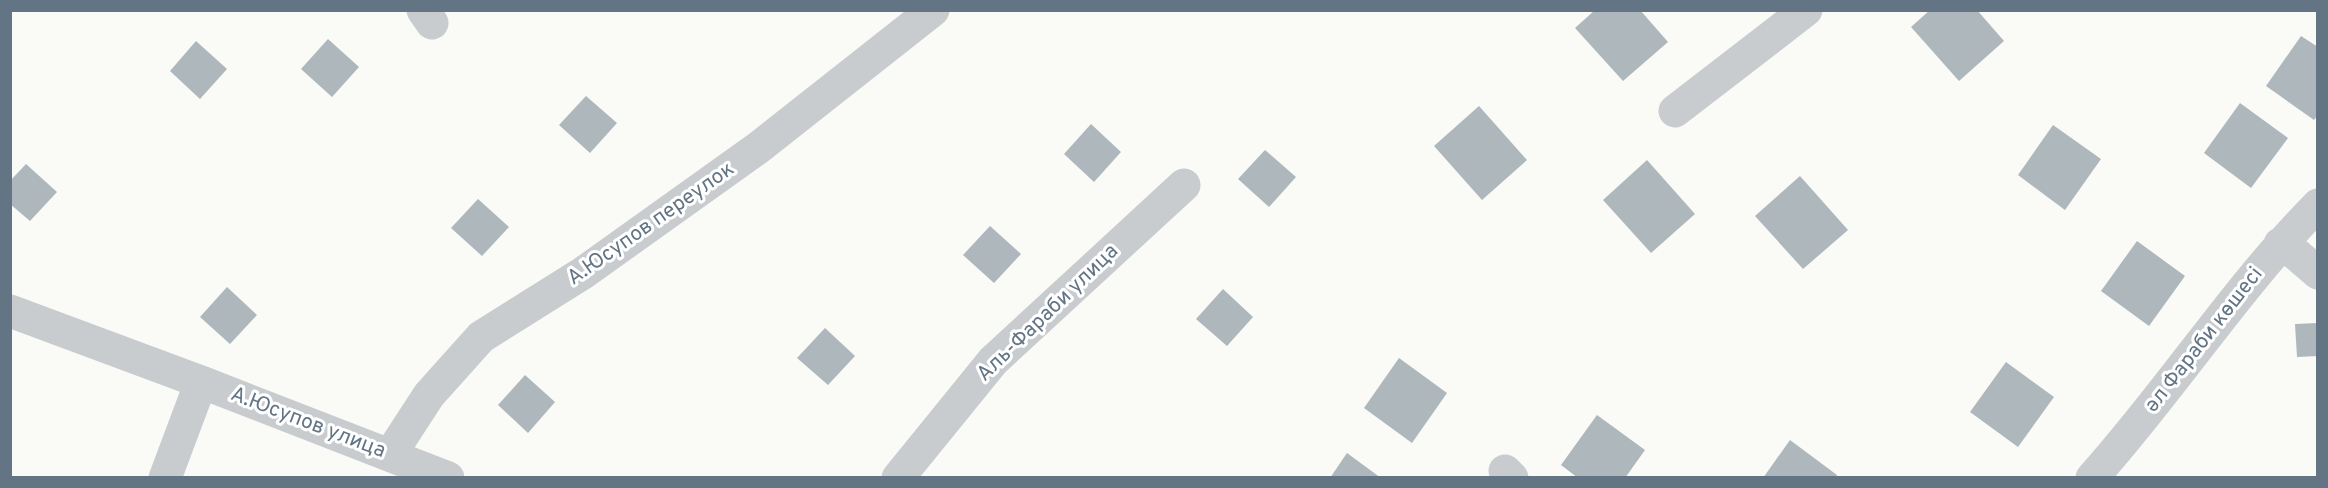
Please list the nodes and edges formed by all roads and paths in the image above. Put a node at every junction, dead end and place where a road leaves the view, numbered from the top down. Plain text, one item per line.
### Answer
1 (933, 10) edge
2 (1802, 12) edge
3 (1676, 111) dead end
4 (1184, 185) dead end
5 (2318, 205) edge
6 (2280, 243) junction
7 (2318, 273) edge
8 (10, 311) edge
9 (201, 382) junction
10 (390, 455) junction
11 (165, 477) edge
12 (448, 477) edge
13 (898, 477) edge
14 (2092, 477) edge

1 - 10 street, А.Юсупов переулок
2 - 3 street
4 - 13 street, Аль-Фараби улица
5 - 6 street, әл Фараби көшесі
6 - 7 street
6 - 14 street, әл Фараби көшесі
8 - 9 street, А.Юсупов улица
9 - 10 street, А.Юсупов улица
9 - 11 street
10 - 12 street, А.Юсупов улица

